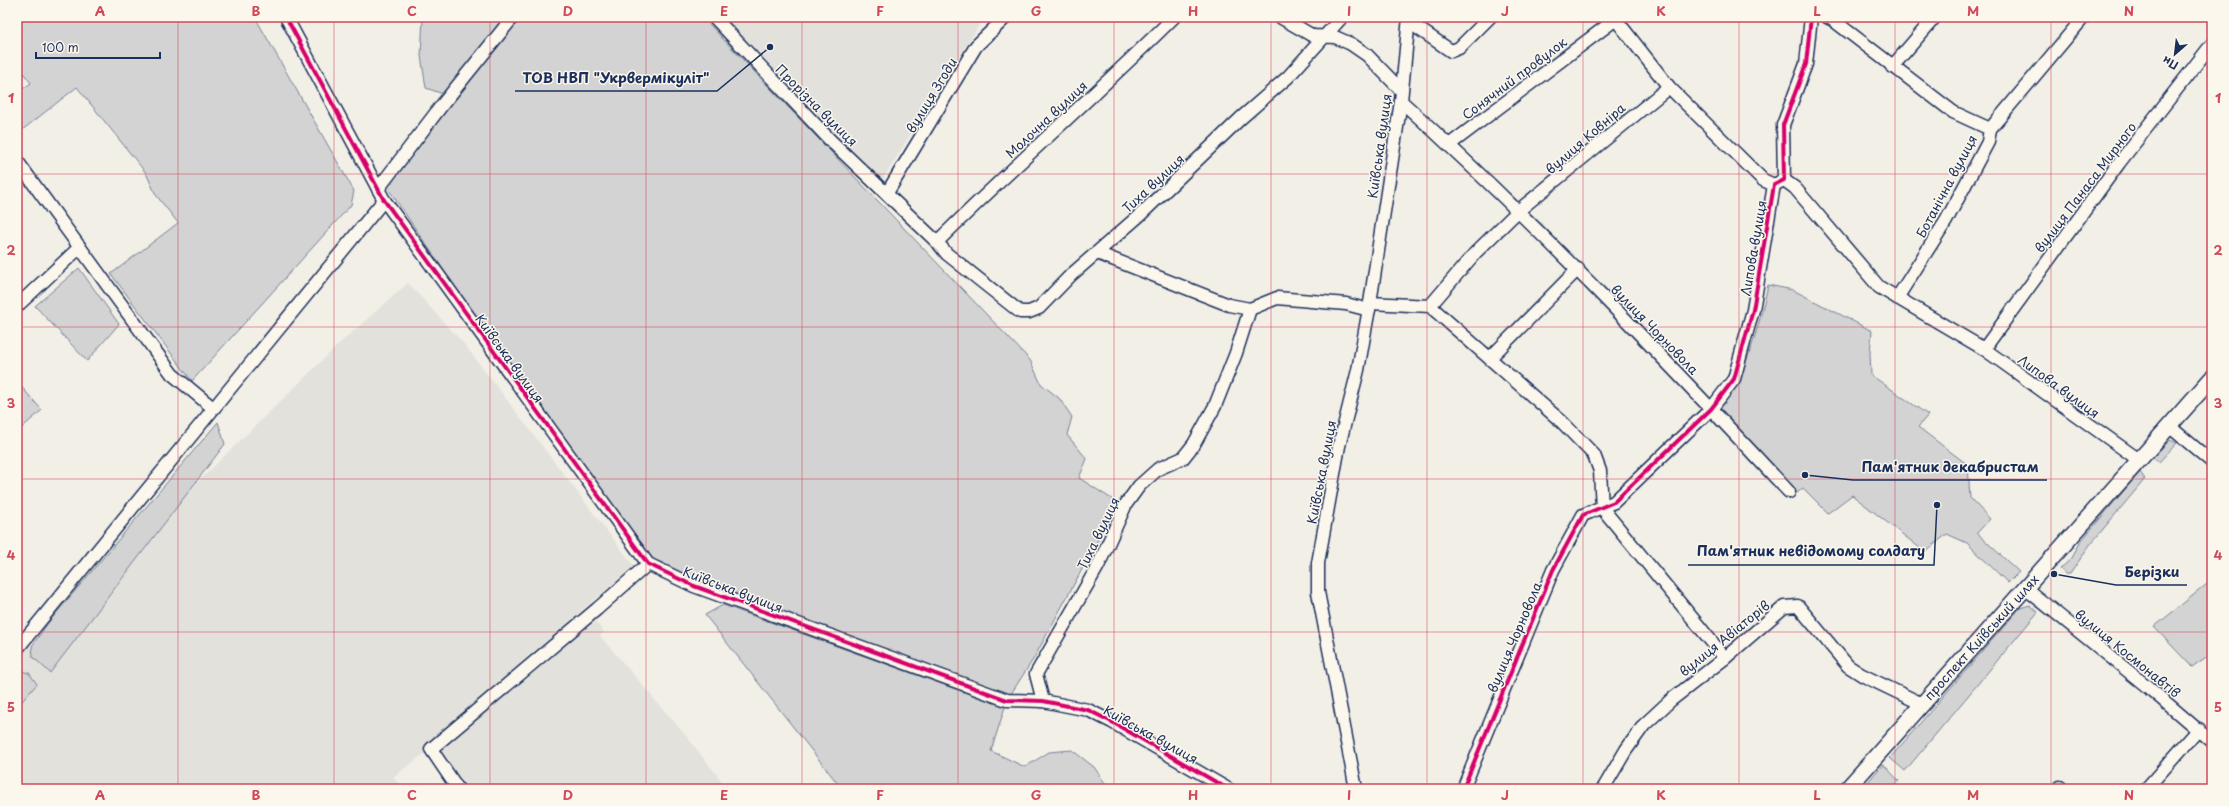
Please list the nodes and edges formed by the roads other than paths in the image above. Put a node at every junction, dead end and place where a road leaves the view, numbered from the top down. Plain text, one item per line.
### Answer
1 (286, 17) edge
2 (513, 17) edge
3 (714, 17) edge
4 (1006, 17) edge
5 (1174, 17) edge
6 (1280, 17) edge
7 (1342, 17) edge
8 (1490, 17) edge
9 (1811, 17) edge
10 (1827, 17) edge
11 (1935, 17) edge
12 (2084, 17) edge
13 (1615, 18) edge
14 (1409, 20) edge
15 (1325, 36) junction
16 (2212, 44) edge
17 (1892, 67) junction
18 (1669, 87) junction
19 (1400, 95) junction
20 (1990, 129) junction
21 (1449, 144) junction
22 (17, 161) edge
23 (1779, 182) junction
24 (378, 189) junction
25 (887, 193) junction
26 (384, 200) junction
27 (1518, 211) junction
28 (937, 242) junction
29 (80, 247) junction
30 (1097, 253) junction
31 (1578, 269) junction
32 (1896, 298) junction
33 (17, 306) edge
34 (1370, 306) junction
35 (1430, 306) junction
36 (1250, 309) junction
37 (1984, 349) junction
38 (1490, 358) junction
39 (2212, 378) edge
40 (213, 408) junction
41 (1711, 409) junction
42 (2169, 426) junction
43 (2139, 460) junction
44 (2212, 462) edge
45 (1789, 492) dead end
46 (1602, 508) junction
47 (648, 564) junction
48 (2025, 588) junction
49 (17, 649) edge
50 (1725, 658) junction
51 (1043, 701) junction
52 (1922, 704) junction
53 (2199, 729) junction
54 (2212, 742) edge
55 (458, 789) edge
56 (1228, 789) edge
57 (1356, 789) edge
58 (1463, 789) edge
59 (1603, 789) edge
60 (1847, 789) edge
61 (2146, 789) edge

1 - 24 street, Київська вулиця
2 - 24 street
3 - 25 street, Прорізна вулиця
4 - 25 street, вулиця Згоди
5 - 28 street, Молочна вулиця
6 - 15 street, вулиця Чорновола
7 - 15 street, Тиха вулиця
8 - 14 street
9 - 23 street, Липова вулиця
10 - 17 street
11 - 17 street
12 - 20 street, Ботанічна вулиця
13 - 18 street, Липова вулиця
13 - 21 street, Сонячний провулок
14 - 19 street, Київська вулиця
15 - 19 street, вулиця Чорновола
15 - 30 street, Тиха вулиця
16 - 37 street, вулиця Панаса Мирного
17 - 20 street
18 - 23 street, Липова вулиця
18 - 27 street, вулиця Ковніра
19 - 21 street, вулиця Чорновола
19 - 34 street, Київська вулиця
20 - 32 street, Ботанічна вулиця
21 - 27 street, вулиця Чорновола
22 - 29 street
23 - 32 street, Липова вулиця
23 - 41 street, Липова вулиця
24 - 26 street, Київська вулиця
25 - 28 street, Прорізна вулиця
26 - 40 street
26 - 47 street, Київська вулиця
27 - 31 street, вулиця Чорновола
27 - 35 street
28 - 30 street, Тиха вулиця
29 - 33 street
29 - 40 street
30 - 36 street
31 - 38 street
31 - 41 street, вулиця Чорновола
32 - 37 street, Липова вулиця
34 - 35 street
34 - 36 street
34 - 57 street, Київська вулиця
35 - 38 street
36 - 51 street, Тиха вулиця
37 - 43 street, Липова вулиця
38 - 46 street
39 - 42 main road, проспект Київський шлях
40 - 49 street
41 - 45 street, вулиця Чорновола
41 - 46 street, вулиця Чорновола
42 - 43 main road, проспект Київський шлях
42 - 44 street
43 - 48 main road, проспект Київський шлях
46 - 50 street
46 - 58 street, вулиця Чорновола
47 - 51 street, Київська вулиця
47 - 55 street
48 - 52 main road, проспект Київський шлях
48 - 53 street, вулиця Космонавтів
50 - 52 street, вулиця Авіаторів
50 - 59 street, вулиця Авіаторів
51 - 56 street, Київська вулиця
52 - 60 main road, проспект Київський шлях
53 - 54 street, вулиця Космонавтів
53 - 61 street

